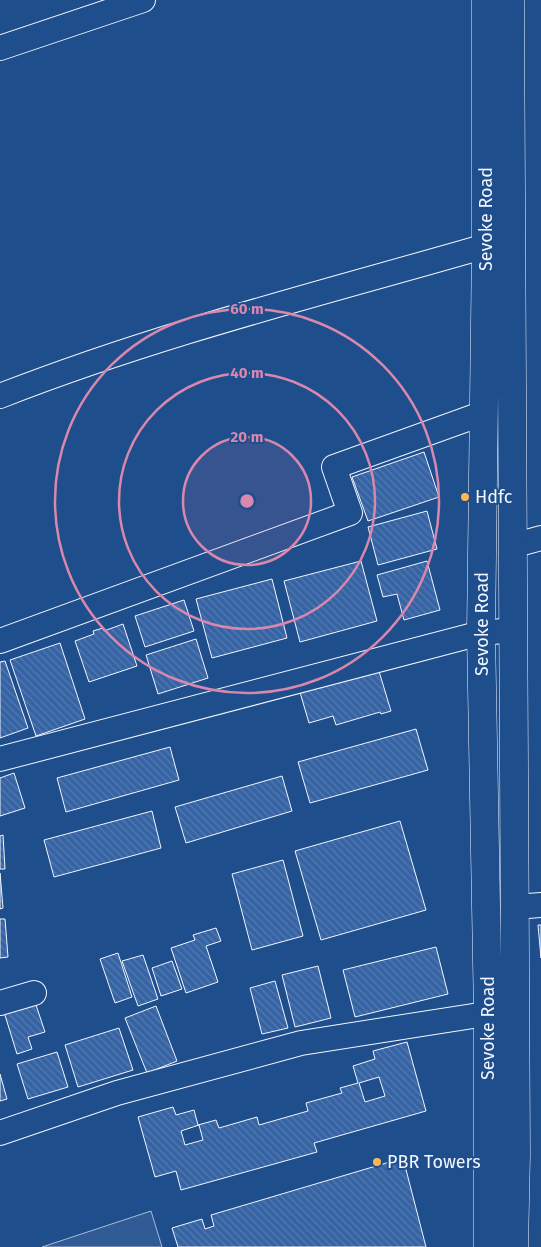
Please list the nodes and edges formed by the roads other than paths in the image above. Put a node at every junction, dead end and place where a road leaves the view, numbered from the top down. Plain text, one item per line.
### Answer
1 (143, 0) edge
2 (486, 0) edge
3 (510, 0) edge
4 (498, 39) junction
5 (0, 48) edge
6 (486, 246) junction
7 (0, 396) edge
8 (484, 414) junction
9 (541, 538) edge
10 (512, 546) junction
11 (514, 630) junction
12 (481, 633) junction
13 (0, 641) edge
14 (0, 759) edge
15 (528, 906) edge
16 (34, 993) dead end
17 (0, 1004) edge
18 (515, 1010) junction
19 (488, 1014) junction
20 (0, 1132) edge
21 (488, 1247) edge
22 (514, 1247) edge

1 - 5 street
2 - 4 main road, Sevoke Road
3 - 4 main road, Sevoke Road
4 - 6 main road, Sevoke Road
4 - 10 main road, Sevoke Road
6 - 7 street
6 - 8 main road, Sevoke Road
8 - 12 main road, Sevoke Road
8 - 13 street
9 - 10 street
10 - 11 main road, Sevoke Road
11 - 12 street
11 - 15 main road, Sevoke Road
12 - 14 street
12 - 19 main road, Sevoke Road
15 - 18 main road, Sevoke Road
16 - 17 street
18 - 19 street
18 - 22 main road, Sevoke Road
19 - 20 street
19 - 21 main road, Sevoke Road

